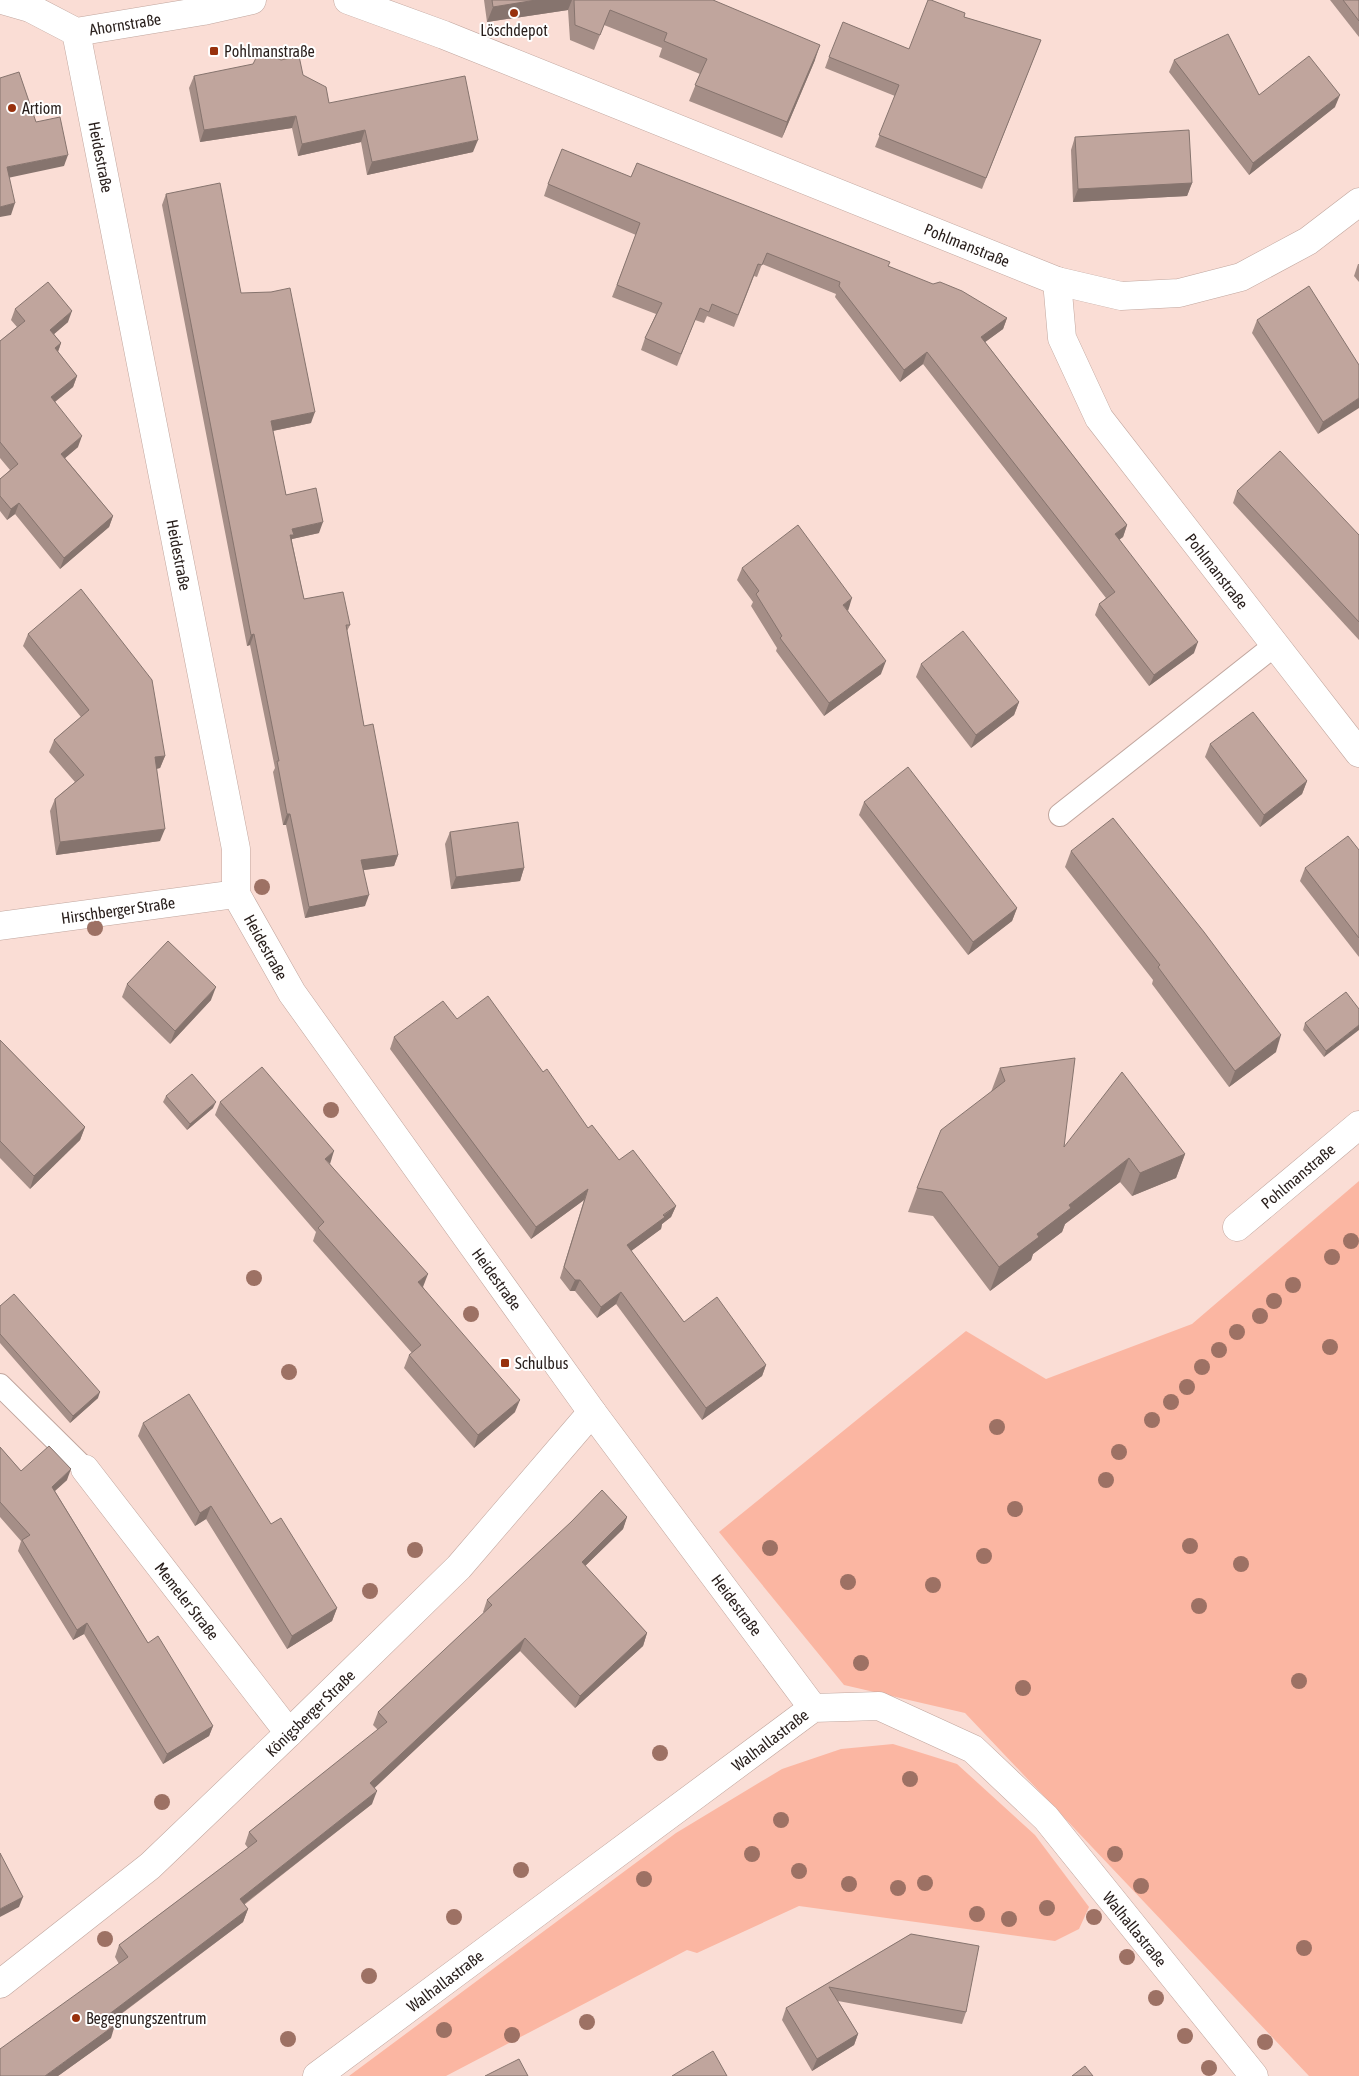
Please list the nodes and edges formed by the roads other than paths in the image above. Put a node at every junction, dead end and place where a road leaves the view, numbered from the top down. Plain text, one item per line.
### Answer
1 (2, 0) edge
2 (252, 0) edge
3 (348, 0) edge
4 (76, 32) junction
5 (1359, 202) edge
6 (1057, 281) junction
7 (1274, 646) junction
8 (1359, 753) edge
9 (1060, 815) dead end
10 (236, 894) junction
11 (0, 926) edge
12 (1359, 1125) edge
13 (1237, 1227) dead end
14 (0, 1385) edge
15 (592, 1412) junction
16 (85, 1469) joint
17 (813, 1708) junction
18 (289, 1733) junction
19 (0, 1984) edge
20 (317, 2076) edge
21 (1254, 2076) edge

1 - 4 street, Ahornstraße
2 - 4 street, Ahornstraße
3 - 6 street, Pohlmanstraße
4 - 10 street, Heidestraße
5 - 6 street
6 - 7 street, Pohlmanstraße
7 - 8 street, Pohlmanstraße
7 - 9 lane
10 - 11 street, Hirschberger Straße
10 - 15 street, Heidestraße
12 - 13 street, Pohlmanstraße
14 - 16 lane
15 - 17 street, Heidestraße
15 - 18 street, Königsberger Straße
16 - 18 street, Memeler Straße
17 - 20 street, Walhallastraße
17 - 21 street, Walhallastraße
18 - 19 street, Königsberger Straße

